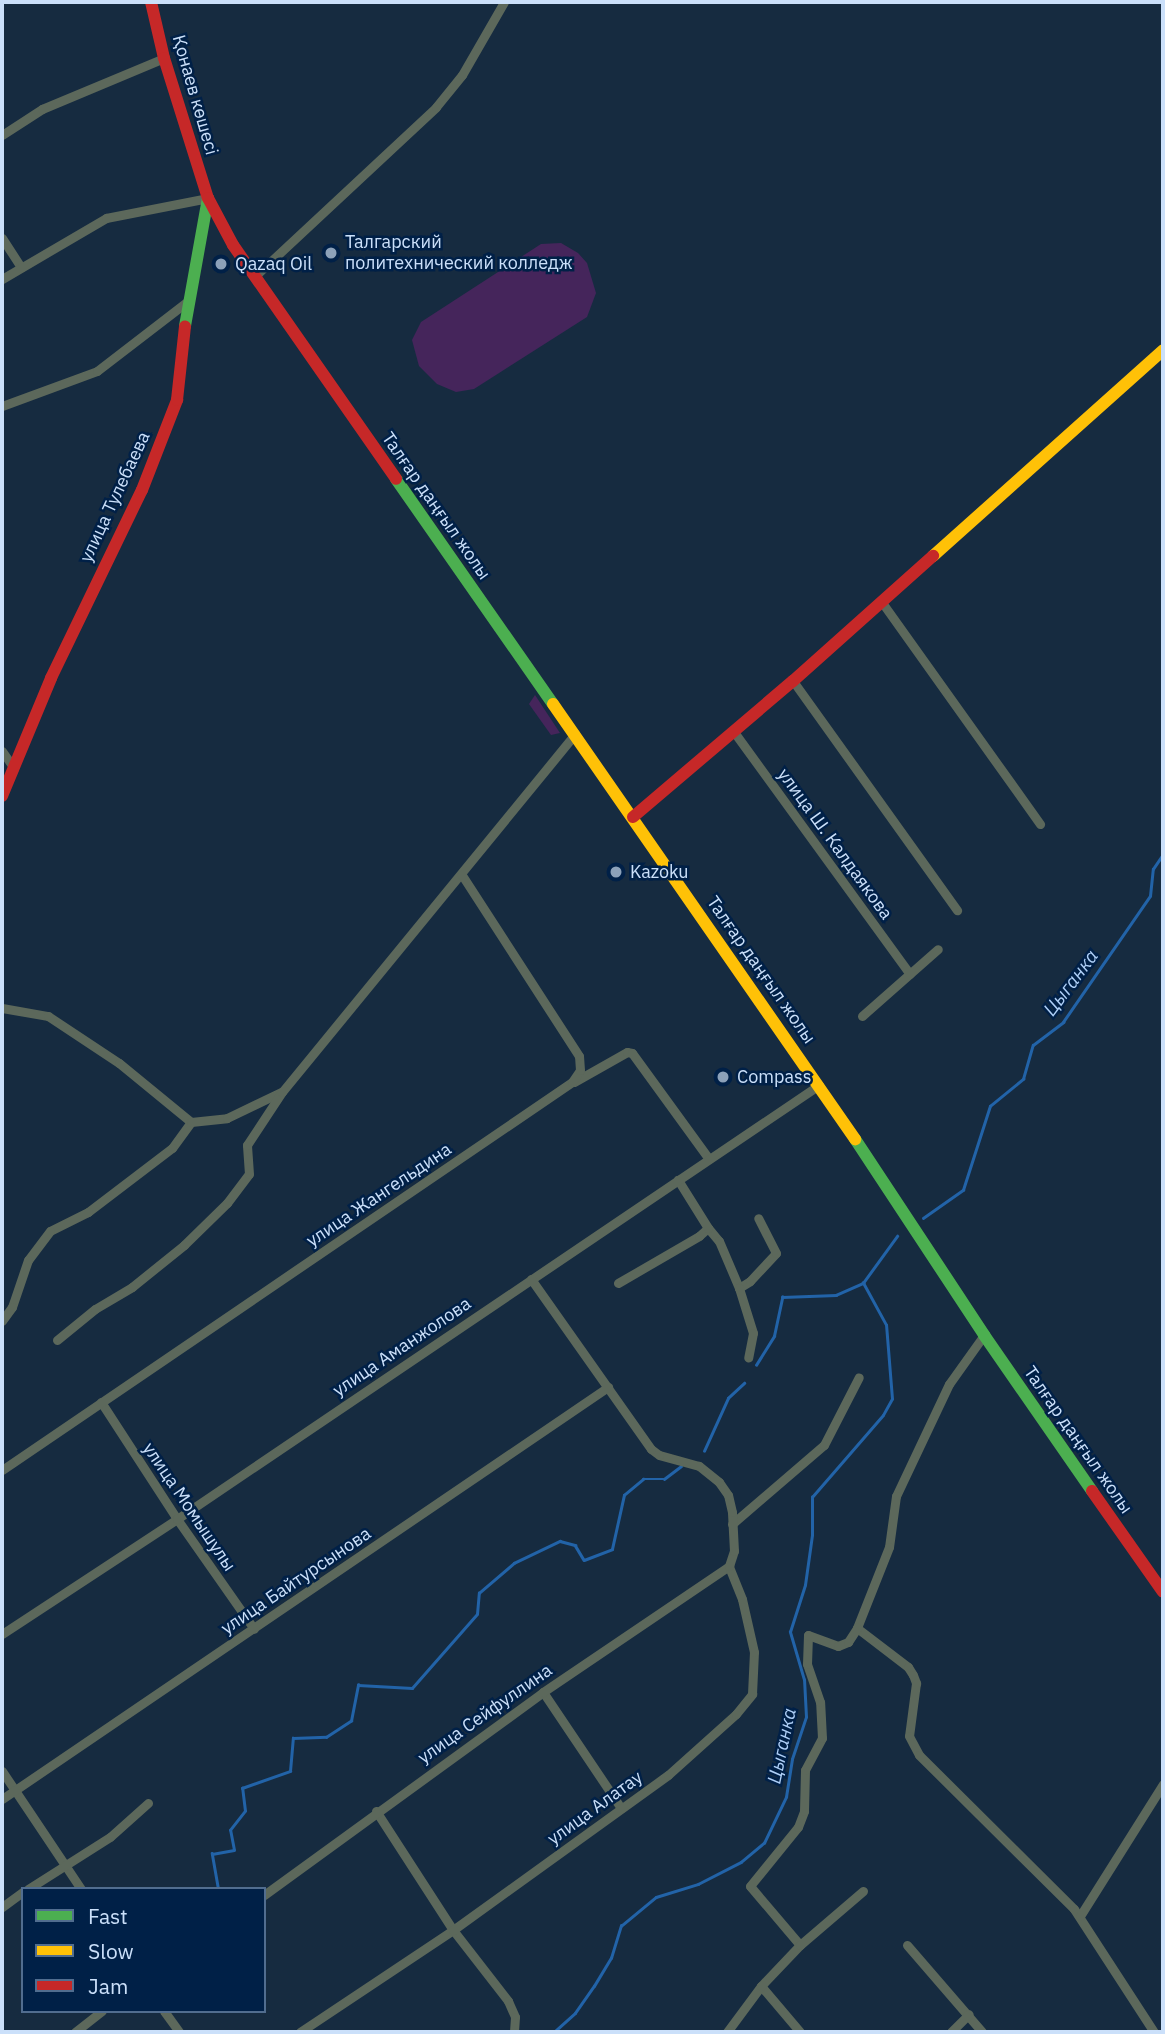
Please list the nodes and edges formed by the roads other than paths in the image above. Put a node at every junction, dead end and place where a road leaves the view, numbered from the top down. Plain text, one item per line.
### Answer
1 (151, 2) edge
2 (504, 2) edge
3 (164, 58) junction
4 (2, 135) edge
5 (208, 198) junction
6 (2, 238) edge
7 (21, 267) junction
8 (254, 277) junction
9 (2, 279) edge
10 (188, 301) junction
11 (1163, 350) edge
12 (2, 406) edge
13 (881, 601) junction
14 (793, 681) junction
15 (734, 732) junction
16 (575, 734) junction
17 (2, 751) edge
18 (8, 766) edge
19 (2, 796) edge
20 (634, 817) junction
21 (1040, 824) dead end
22 (462, 875) junction
23 (957, 910) dead end
24 (937, 949) dead end
25 (910, 974) junction
26 (2, 1008) edge
27 (862, 1016) dead end
28 (572, 1082) junction
29 (819, 1084) junction
30 (282, 1092) junction
31 (191, 1122) junction
32 (709, 1159) junction
33 (678, 1180) junction
34 (758, 1218) dead end
35 (708, 1228) junction
36 (531, 1279) junction
37 (618, 1283) dead end
38 (739, 1288) junction
39 (2, 1321) edge
40 (984, 1335) junction
41 (57, 1340) dead end
42 (748, 1358) dead end
43 (859, 1377) dead end
44 (608, 1387) junction
45 (101, 1402) junction
46 (4, 1466) edge
47 (177, 1519) junction
48 (732, 1524) junction
49 (729, 1566) junction
50 (1163, 1592) edge
51 (857, 1628) junction
52 (254, 1629) junction
53 (2, 1634) edge
54 (543, 1692) junction
55 (2, 1771) edge
56 (1163, 1784) edge
57 (15, 1791) junction
58 (2, 1800) edge
59 (148, 1803) dead end
60 (621, 1808) junction
61 (376, 1811) junction
62 (65, 1864) junction
63 (31, 1887) edge
64 (80, 1887) edge
65 (863, 1891) dead end
66 (21, 1893) edge
67 (266, 1894) edge
68 (2, 1907) edge
69 (1080, 1916) junction
70 (453, 1930) junction
71 (800, 1945) junction
72 (907, 1945) dead end
73 (761, 1986) junction
74 (99, 2013) edge
75 (165, 2013) edge
76 (969, 2014) junction
77 (75, 2032) edge
78 (178, 2032) edge
79 (300, 2032) edge
80 (514, 2032) edge
81 (727, 2032) edge
82 (800, 2032) edge
83 (951, 2032) edge
84 (982, 2032) edge
85 (1154, 2032) edge

1 - 3 main road, Қонаев көшесі
2 - 8 street
3 - 4 street
3 - 5 main road, Қонаев көшесі
5 - 7 street
5 - 8 main road, Талғар даңғыл жолы
5 - 10 main road, улица Тулебаева
6 - 7 street
7 - 9 street
8 - 16 main road, Талғар даңғыл жолы
10 - 12 street
10 - 18 main road, улица Тулебаева
11 - 13 main road
13 - 14 main road
13 - 21 street
14 - 15 main road
14 - 23 street
15 - 20 main road
15 - 25 street, улица Ш. Калдаякова
16 - 20 main road, Талғар даңғыл жолы
16 - 22 street
17 - 18 street
18 - 19 main road, улица Тулебаева
20 - 29 main road, Талғар даңғыл жолы
22 - 28 street
22 - 30 street
24 - 25 street
25 - 27 street
26 - 31 street
28 - 32 street, улица Жангельдина
28 - 45 street, улица Жангельдина
29 - 32 street, улица Аманжолова
29 - 40 main road, Талғар даңғыл жолы
30 - 31 street
30 - 41 street
31 - 39 street
32 - 33 street, улица Аманжолова
33 - 35 street
33 - 36 street, улица Аманжолова
34 - 38 street
35 - 37 street
35 - 38 street
36 - 44 street, улица Алатау
36 - 47 street, улица Аманжолова
38 - 42 street
40 - 50 main road, Талғар даңғыл жолы
40 - 51 street
43 - 48 street
44 - 48 street, улица Алатау
44 - 52 street, улица Байтурсынова
45 - 46 street, улица Жангельдина
45 - 47 street, улица Момышулы
47 - 52 street, улица Момышулы
47 - 53 street, улица Аманжолова
48 - 49 street, улица Алатау
49 - 54 street, улица Сейфуллина
49 - 60 street, улица Алатау
51 - 69 street
51 - 71 street
52 - 57 street, улица Байтурсынова
54 - 60 street
54 - 61 street, улица Сейфуллина
55 - 57 street
56 - 69 street
57 - 58 street, улица Байтурсынова
57 - 62 street
59 - 62 street
60 - 70 street, улица Алатау
61 - 67 street, улица Сейфуллина
61 - 70 street
62 - 63 street
62 - 64 street
65 - 71 street
66 - 68 street
69 - 85 street
70 - 79 street, улица Алатау
70 - 80 street
71 - 73 street
72 - 76 street
73 - 81 street
73 - 82 street
74 - 77 street
75 - 78 street
76 - 83 street
76 - 84 street

